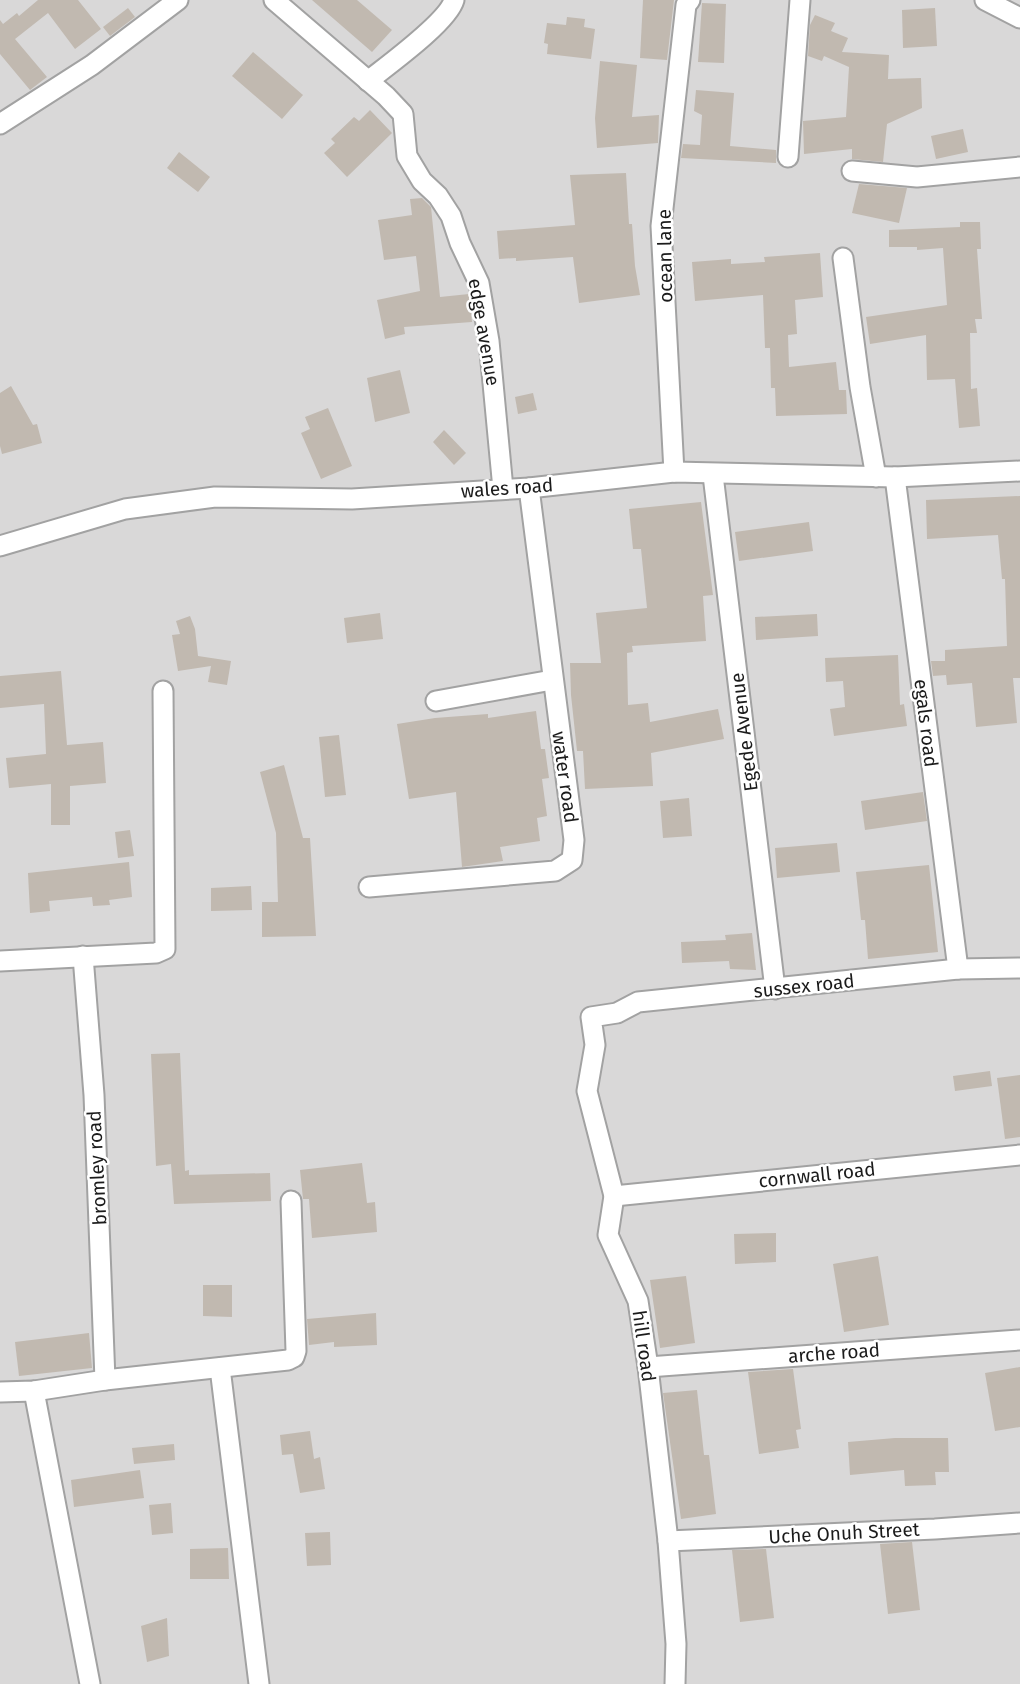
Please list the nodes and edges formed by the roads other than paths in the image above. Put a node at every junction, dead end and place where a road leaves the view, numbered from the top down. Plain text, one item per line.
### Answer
1 (178, 0) edge
2 (274, 0) edge
3 (454, 0) edge
4 (690, 0) edge
5 (800, 0) edge
6 (985, 0) edge
7 (1020, 18) edge
8 (369, 81) junction
9 (0, 124) edge
10 (788, 157) dead end
11 (1020, 167) edge
12 (852, 171) dead end
13 (843, 258) dead end
14 (1020, 471) edge
15 (674, 472) junction
16 (713, 475) junction
17 (885, 477) junction
18 (529, 488) junction
19 (503, 489) junction
20 (0, 546) edge
21 (552, 680) junction
22 (163, 691) dead end
23 (436, 701) dead end
24 (369, 887) dead end
25 (83, 956) junction
26 (0, 961) edge
27 (1020, 968) edge
28 (958, 969) junction
29 (775, 989) junction
30 (591, 1017) joint
31 (1020, 1155) edge
32 (614, 1196) junction
33 (291, 1201) dead end
34 (1020, 1340) edge
35 (648, 1367) junction
36 (220, 1368) junction
37 (105, 1380) junction
38 (34, 1391) junction
39 (0, 1392) edge
40 (1020, 1523) edge
41 (668, 1541) junction
42 (89, 1684) edge
43 (259, 1684) edge
44 (675, 1684) edge

1 - 9 street
2 - 8 street, edge avenue
3 - 8 street
4 - 15 street, ocean lane
5 - 10 street
6 - 7 street
8 - 19 street, edge avenue
11 - 12 street
13 - 17 street, egals road
14 - 17 street, wales road
15 - 16 street, wales road
15 - 18 street, wales road
16 - 17 street, wales road
16 - 29 street, Egede Avenue
17 - 28 street, egals road
18 - 19 street, wales road
18 - 21 street, water road
19 - 20 street, wales road
21 - 23 street
21 - 24 street, water road
22 - 25 street
25 - 26 street
25 - 37 street, bromley road
27 - 28 street, sussex road
28 - 29 street, sussex road
29 - 30 street, sussex road
30 - 32 street, hill road
31 - 32 street, cornwall road
32 - 35 street, hill road
33 - 36 street
34 - 35 street, arche road
35 - 41 street, hill road
36 - 37 street
36 - 43 street
37 - 38 street
38 - 39 street
38 - 42 street
40 - 41 street, Uche Onuh Street
41 - 44 street, hill road

